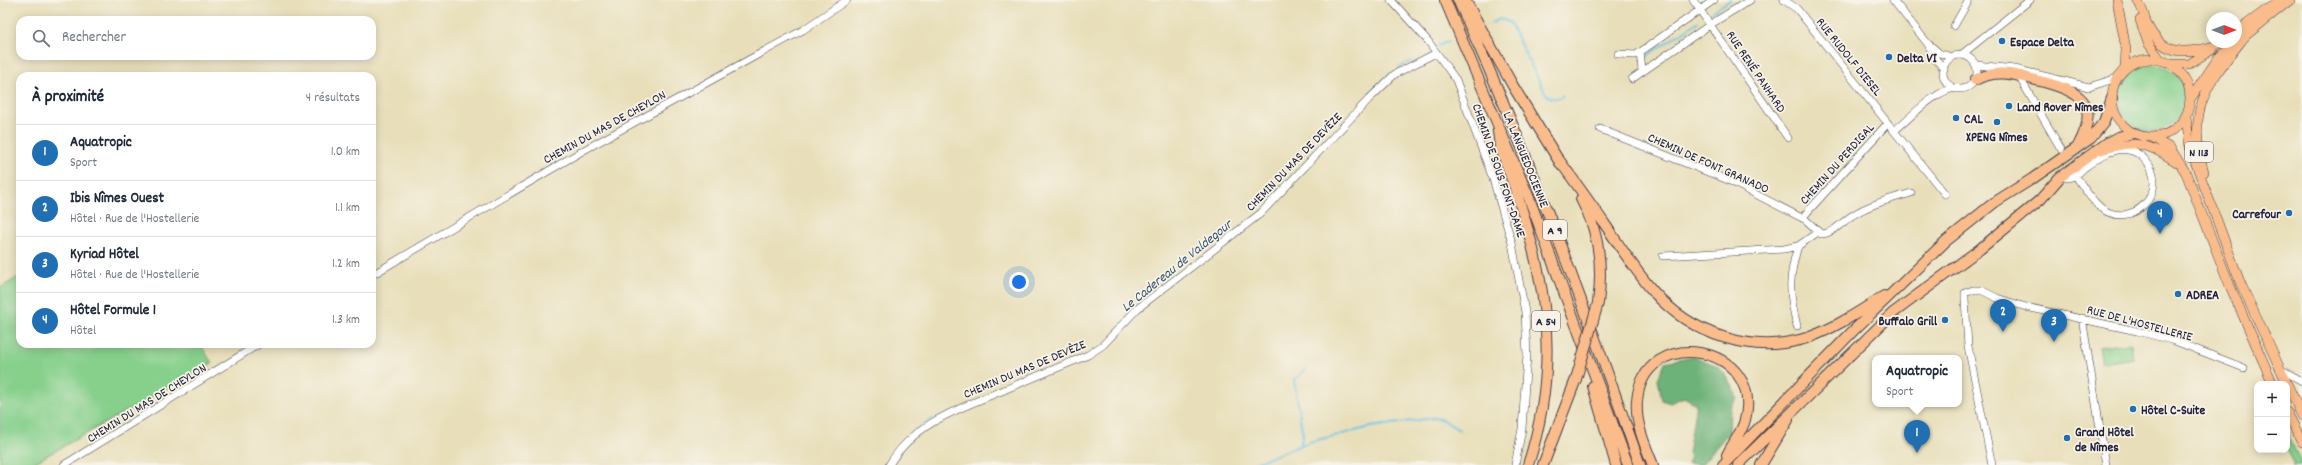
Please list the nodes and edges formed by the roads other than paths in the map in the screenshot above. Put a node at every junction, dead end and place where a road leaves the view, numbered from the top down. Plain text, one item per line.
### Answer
1 (847, 0) edge
2 (1391, 0) edge
3 (1445, 0) edge
4 (1458, 0) edge
5 (1465, 0) edge
6 (1693, 0) edge
7 (1714, 0) edge
8 (1750, 0) edge
9 (1784, 0) edge
10 (1795, 0) edge
11 (1893, 0) edge
12 (1969, 0) edge
13 (2030, 0) edge
14 (2117, 0) edge
15 (2133, 0) edge
16 (2137, 0) edge
17 (2280, 0) edge
18 (2290, 0) edge
19 (1797, 9) junction
20 (1700, 10) junction
21 (1711, 24) junction
22 (1954, 26) dead end
23 (2242, 28) edge
24 (2250, 30) junction
25 (1928, 44) junction
26 (1976, 44) junction
27 (2208, 48) edge
28 (2215, 48) edge
29 (1640, 52) junction
30 (1436, 53) junction
31 (1618, 54) dead end
32 (1961, 55) junction
33 (1952, 57) junction
34 (2160, 59) junction
35 (1974, 62) junction
36 (2172, 64) junction
37 (2125, 68) junction
38 (1944, 69) junction
39 (1642, 71) junction
40 (2017, 73) junction
41 (2117, 78) junction
42 (1632, 79) dead end
43 (1945, 79) junction
44 (1974, 80) junction
45 (1957, 88) junction
46 (1938, 94) junction
47 (2112, 98) junction
48 (2190, 98) junction
49 (1495, 113) junction
50 (2186, 117) junction
51 (1888, 123) junction
52 (1600, 129) dead end
53 (1894, 131) junction
54 (2134, 132) junction
55 (2152, 137) junction
56 (1788, 138) dead end
57 (2061, 149) dead end
58 (2076, 150) junction
59 (2097, 151) junction
60 (1559, 160) junction
61 (2182, 166) junction
62 (2060, 177) junction
63 (2078, 179) dead end
64 (1911, 193) dead end
65 (1945, 194) dead end
66 (1802, 218) junction
67 (1818, 232) junction
68 (1798, 246) junction
69 (1663, 256) dead end
70 (376, 273) edge
71 (2240, 282) junction
72 (1902, 284) junction
73 (2082, 318) junction
74 (1576, 321) junction
75 (1797, 326) dead end
76 (253, 348) edge
77 (2244, 368) dead end
78 (2280, 369) junction
79 (2272, 381) edge
80 (2302, 381) edge
81 (1801, 402) junction
82 (2302, 416) edge
83 (2290, 417) edge
84 (2302, 442) edge
85 (64, 465) edge
86 (889, 465) edge
87 (1515, 465) edge
88 (1528, 465) edge
89 (1543, 465) edge
90 (1616, 465) edge
91 (1628, 465) edge
92 (1640, 465) edge
93 (1652, 465) edge
94 (1722, 465) edge
95 (1738, 465) edge
96 (1762, 465) edge
97 (1992, 465) edge
98 (2106, 465) edge

1 - 70 street, CHEMIN DU MAS DE CHEYLON
2 - 30 street, CHEMIN DE SOUS FONT-DAME
3 - 49 highway, LA LANGUEDOCIENNE / A 9
4 - 92 highway, LA LANGUEDOCIENNE / A 9
5 - 60 highway
6 - 20 street, RUE RENÉ PANHARD
7 - 20 street
8 - 21 street
9 - 19 street, RUE RUDOLF DIESEL
10 - 19 street
11 - 25 street
12 - 22 street
13 - 26 street
14 - 37 main road
15 - 34 main road
16 - 27 main road
17 - 23 main road
18 - 24 main road
19 - 51 street, RUE RUDOLF DIESEL
20 - 21 street, RUE RENÉ PANHARD
20 - 29 street
21 - 39 street
21 - 56 street, RUE RENÉ PANHARD
24 - 48 main road
24 - 71 main road, N 113
25 - 33 street
25 - 38 street
26 - 32 street
26 - 35 street
28 - 36 main road
29 - 31 street
29 - 39 street
30 - 86 street, CHEMIN DU MAS DE DEVÈZE
30 - 87 street, CHEMIN DE SOUS FONT-DAME
32 - 33 street
32 - 35 street
33 - 38 street
34 - 36 main road
34 - 37 main road
35 - 40 street
35 - 44 street
36 - 48 main road
37 - 41 main road
38 - 43 street
39 - 42 street
40 - 41 street
40 - 44 highway
40 - 57 street
40 - 58 highway
41 - 47 main road
43 - 45 street
43 - 46 street
44 - 45 street
45 - 46 street
46 - 53 street
47 - 54 main road
47 - 58 highway
48 - 50 main road
49 - 74 highway, LA LANGUEDOCIENNE / A 9
49 - 88 highway, A 54
50 - 55 main road
50 - 71 main road
51 - 53 street, RUE RUDOLF DIESEL
51 - 66 street, CHEMIN DU PERDIGAL
52 - 66 street, CHEMIN DE FONT GRANADO
53 - 65 street, RUE RUDOLF DIESEL
54 - 55 main road
54 - 59 highway
55 - 61 main road
58 - 72 highway
59 - 61 main road, N 113
59 - 62 highway
60 - 72 highway
60 - 89 highway, bridge
61 - 79 main road
62 - 63 street
62 - 81 highway
64 - 67 street
66 - 67 street, CHEMIN DE FONT GRANADO
67 - 68 street
68 - 69 street
68 - 75 street
71 - 78 main road
72 - 94 highway
73 - 77 street, RUE DE L'HOSTELLERIE
73 - 97 street, RUE DE L'HOSTELLERIE
73 - 98 street
74 - 90 highway
74 - 91 highway, LA LANGUEDOCIENNE / A 9
76 - 85 street, CHEMIN DU MAS DE CHEYLON
78 - 80 street
78 - 82 main road
81 - 95 highway
81 - 96 highway
83 - 84 main road
93 - 94 highway

